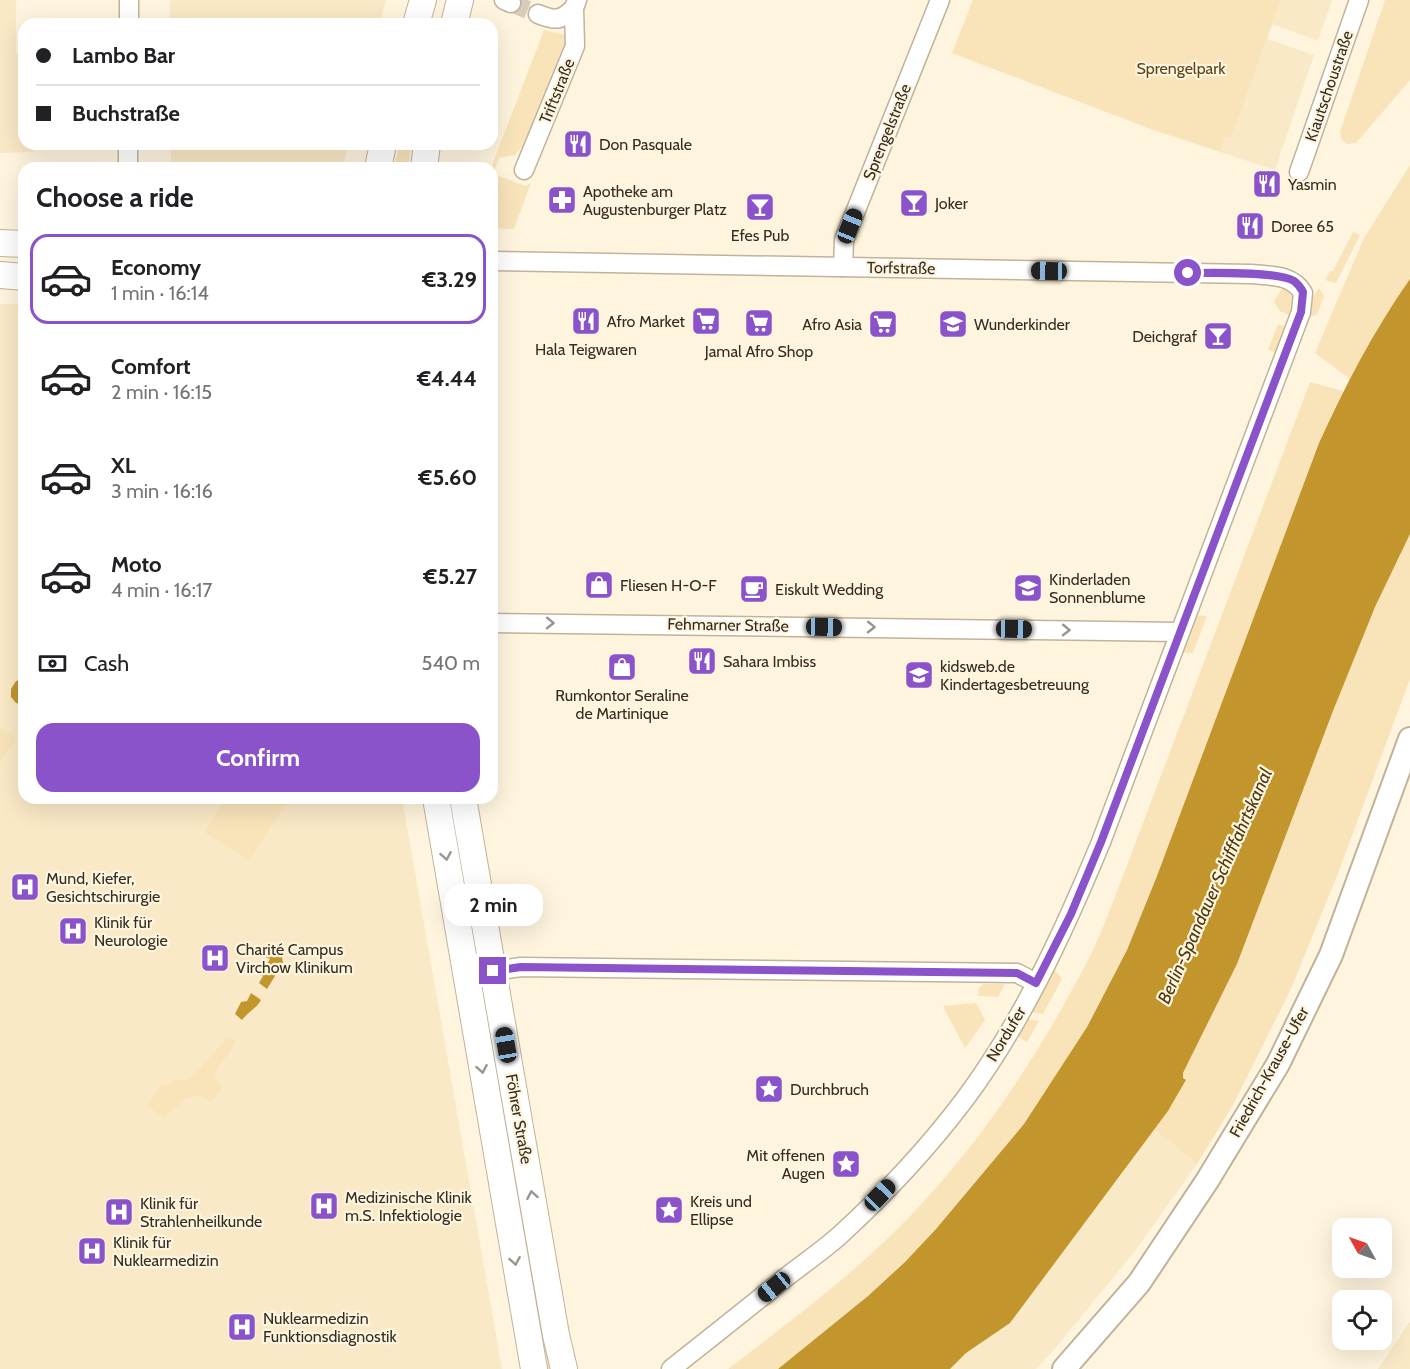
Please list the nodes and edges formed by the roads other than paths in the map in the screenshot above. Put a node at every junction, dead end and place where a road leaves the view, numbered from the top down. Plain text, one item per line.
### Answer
1 (129, 0) edge
2 (423, 0) edge
3 (460, 0) edge
4 (940, 0) edge
5 (1359, 0) edge
6 (576, 4) edge
7 (538, 14) tunnel mouth
8 (129, 18) edge
9 (418, 18) edge
10 (456, 18) edge
11 (524, 171) dead end
12 (1299, 172) dead end
13 (0, 243) edge
14 (18, 244) edge
15 (498, 261) edge
16 (843, 267) junction
17 (0, 275) edge
18 (18, 276) edge
19 (1303, 292) joint
20 (498, 622) edge
21 (1180, 632) junction
22 (1410, 739) edge
23 (437, 804) edge
24 (464, 804) edge
25 (493, 971) junction
26 (1036, 983) junction
27 (534, 1369) edge
28 (564, 1369) edge
29 (671, 1369) edge
30 (1064, 1369) edge

1 - 8 street
2 - 9 main road
3 - 10 main road
4 - 16 street, Sprengelstraße
5 - 12 street, Kiautschoustraße
6 - 7 street, Triftstraße
6 - 11 street, Triftstraße
13 - 14 main road
15 - 16 street, Torfstraße
16 - 19 street, Torfstraße
17 - 18 main road
19 - 21 street, Nordufer
20 -> 21 street, Fehmarner Straße
21 - 26 street, Nordufer
22 - 30 street, Friedrich-Krause-Ufer
23 -> 27 main road, Föhrer Straße
24 - 25 main road, Föhrer Straße
25 - 26 street
28 -> 25 main road, Föhrer Straße
26 - 29 street, Nordufer

